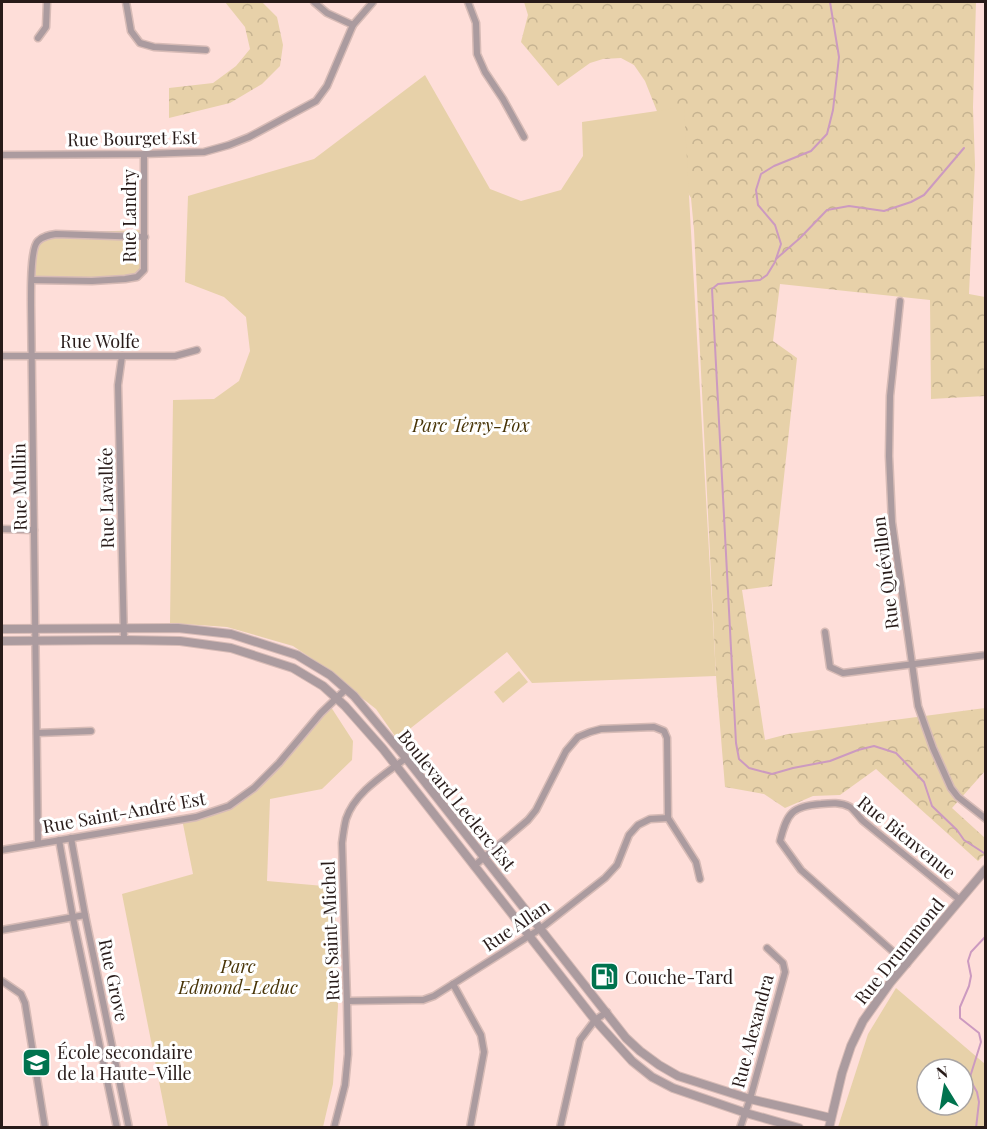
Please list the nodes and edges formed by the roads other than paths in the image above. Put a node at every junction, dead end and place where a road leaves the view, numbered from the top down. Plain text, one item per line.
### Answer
1 (47, 2) edge
2 (126, 2) edge
3 (314, 2) edge
4 (373, 2) edge
5 (468, 2) edge
6 (353, 25) junction
7 (38, 38) dead end
8 (206, 50) dead end
9 (524, 137) dead end
10 (144, 154) junction
11 (2, 155) edge
12 (145, 237) junction
13 (32, 280) junction
14 (900, 301) dead end
15 (197, 350) dead end
16 (2, 356) edge
17 (122, 356) junction
18 (33, 357) junction
19 (2, 529) edge
20 (34, 530) junction
21 (124, 627) junction
22 (178, 628) junction
23 (2, 629) edge
24 (35, 629) junction
25 (825, 632) dead end
26 (124, 640) junction
27 (2, 641) edge
28 (35, 641) junction
29 (180, 641) junction
30 (986, 655) edge
31 (912, 665) junction
32 (345, 689) junction
33 (336, 698) junction
34 (91, 731) dead end
35 (37, 733) junction
36 (406, 758) junction
37 (397, 766) junction
38 (668, 818) junction
39 (986, 819) edge
40 (71, 838) junction
41 (59, 840) junction
42 (38, 843) junction
43 (2, 850) edge
44 (484, 857) junction
45 (474, 866) junction
46 (986, 869) edge
47 (700, 879) dead end
48 (960, 900) junction
49 (85, 915) junction
50 (73, 918) junction
51 (540, 929) junction
52 (2, 930) edge
53 (528, 936) junction
54 (767, 948) dead end
55 (907, 964) junction
56 (2, 981) edge
57 (453, 984) junction
58 (347, 1001) junction
59 (607, 1012) junction
60 (595, 1020) junction
61 (750, 1099) junction
62 (746, 1113) junction
63 (831, 1118) junction
64 (45, 1128) edge
65 (117, 1128) edge
66 (129, 1128) edge
67 (334, 1128) edge
68 (470, 1128) edge
69 (560, 1128) edge
70 (740, 1128) edge
71 (800, 1128) edge
72 (829, 1128) edge

1 - 7 street
2 - 8 street
3 - 6 street
4 - 6 street, Rue Bourget Est
5 - 9 street
6 - 10 street, Rue Bourget Est
10 - 11 street, Rue Bourget Est
10 - 12 street, Rue Landry
12 - 13 street, Rue Landry
12 - 13 street, Rue Mullin
13 - 18 street, Rue Mullin
14 - 31 street, Rue Quévillon
15 - 17 street, Rue Wolfe
16 - 18 street, Rue Wolfe
17 - 18 street, Rue Wolfe
17 - 21 street, Rue Lavallée
18 - 20 street, Rue Mullin
19 - 20 street
20 - 24 street, Rue Mullin
21 - 22 street, Boulevard Leclerc Est
21 - 24 street, Boulevard Leclerc Est
21 - 26 street, Rue Lavallée
22 - 29 street
22 - 32 street, Boulevard Leclerc Est
23 - 24 street, Boulevard Leclerc Est
24 - 28 street, Rue Mullin
25 - 31 street
26 - 28 street, Boulevard Leclerc Est
26 - 29 street, Boulevard Leclerc Est
27 - 28 street, Boulevard Leclerc Est
28 - 35 street, Rue Mullin
29 - 33 street, Boulevard Leclerc Est
30 - 31 street
31 - 39 street, Rue Quévillon
32 - 33 street, Rue Saint-André Est
32 - 36 street, Boulevard Leclerc Est
33 - 37 street, Boulevard Leclerc Est
33 - 40 street, Rue Saint-André Est
34 - 35 street
35 - 42 street, Rue Mullin
36 - 37 street, Rue Saint-Michel
36 - 44 street, Boulevard Leclerc Est
37 - 45 street, Boulevard Leclerc Est
37 - 58 street, Rue Saint-Michel
38 - 44 street
38 - 47 street
38 - 51 street, Rue Allan
40 - 41 street, Rue Saint-André Est
40 - 49 street, Rue Grove
41 - 42 street, Rue Saint-André Est
41 - 50 street, Rue Grove
42 - 43 street, Rue Saint-André Est
44 - 45 street
44 - 51 street, Boulevard Leclerc Est
45 - 53 street, Boulevard Leclerc Est
46 - 48 street, Rue Drummond
48 - 55 street, Rue Drummond
48 - 55 street, Rue Bienvenue
49 - 50 street
49 - 66 street, Rue Grove
50 - 52 street
50 - 65 street, Rue Grove
51 - 53 street, Rue Allan
51 - 59 street, Boulevard Leclerc Est
53 - 57 street, Rue Allan
53 - 60 street, Boulevard Leclerc Est
54 - 61 street, Rue Alexandra
55 - 63 street, Rue Drummond
56 - 64 street
57 - 58 street, Rue Allan
57 - 68 street
58 - 67 street, Rue Saint-Michel
59 - 60 street
59 - 61 street, Boulevard Leclerc Est
60 - 62 street, Boulevard Leclerc Est
60 - 69 street
61 - 62 street, Rue Alexandra
61 - 63 street, Boulevard Leclerc Est
62 - 70 street, Rue Alexandra
62 - 71 street, Boulevard Leclerc Est
63 - 72 street, Rue Drummond

